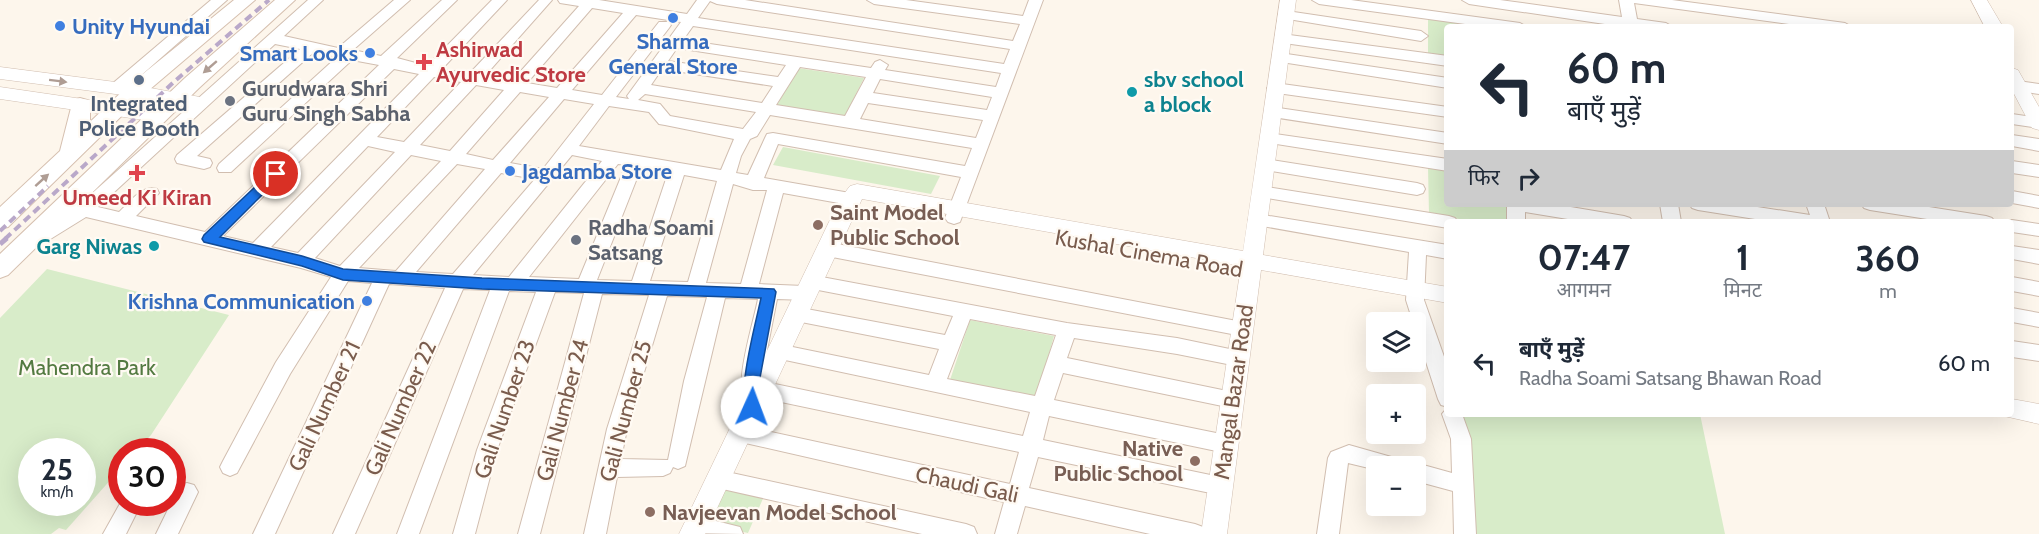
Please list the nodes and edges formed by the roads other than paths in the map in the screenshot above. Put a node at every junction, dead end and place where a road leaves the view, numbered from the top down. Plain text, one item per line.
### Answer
1 (220, 0) edge
2 (243, 0) edge
3 (286, 0) edge
4 (316, 0) edge
5 (403, 0) edge
6 (450, 0) edge
7 (500, 0) edge
8 (565, 0) edge
9 (691, 0) edge
10 (704, 0) edge
11 (717, 0) edge
12 (874, 0) edge
13 (1031, 0) edge
14 (1035, 0) edge
15 (1319, 0) edge
16 (1469, 0) edge
17 (1626, 0) edge
18 (1639, 0) edge
19 (1970, 0) edge
20 (1979, 0) edge
21 (546, 1) edge
22 (591, 2) edge
23 (907, 5) junction
24 (1287, 8) edge
25 (633, 10) junction
26 (1421, 14) junction
27 (1747, 14) edge
28 (686, 19) junction
29 (1028, 21) junction
30 (1488, 24) edge
31 (1625, 24) edge
32 (1631, 24) edge
33 (1822, 24) edge
34 (1982, 24) edge
35 (1992, 24) edge
36 (664, 25) dead end
37 (896, 27) junction
38 (1421, 36) junction
39 (274, 39) junction
40 (673, 43) junction
41 (1019, 45) junction
42 (312, 46) junction
43 (1281, 48) junction
44 (886, 51) junction
45 (346, 53) junction
46 (1422, 58) junction
47 (1444, 61) edge
48 (388, 62) junction
49 (796, 62) junction
50 (658, 64) junction
51 (1010, 70) junction
52 (433, 71) junction
53 (0, 74) edge
54 (876, 74) junction
55 (473, 80) junction
56 (1444, 82) edge
57 (783, 83) junction
58 (517, 87) junction
59 (640, 88) junction
60 (1275, 88) junction
61 (2021, 88) edge
62 (126, 90) junction
63 (0, 93) edge
64 (1001, 93) junction
65 (561, 95) junction
66 (863, 97) junction
67 (174, 100) junction
68 (895, 101) junction
69 (606, 102) junction
70 (200, 103) junction
71 (80, 105) junction
72 (628, 105) junction
73 (766, 108) junction
74 (1444, 111) edge
75 (1272, 112) junction
76 (158, 116) junction
77 (992, 116) junction
78 (2014, 119) edge
79 (850, 122) junction
80 (2039, 123) edge
81 (880, 127) junction
82 (744, 135) junction
83 (1269, 138) junction
84 (1444, 138) edge
85 (365, 140) junction
86 (2014, 141) edge
87 (982, 144) junction
88 (2039, 145) edge
89 (409, 148) junction
90 (567, 149) junction
91 (69, 156) junction
92 (455, 156) junction
93 (613, 158) junction
94 (1418, 160) junction
95 (635, 162) junction
96 (204, 163) dead end
97 (1444, 164) edge
98 (1265, 165) junction
99 (499, 167) junction
100 (2014, 167) edge
101 (225, 168) dead end
102 (677, 170) junction
103 (2039, 171) edge
104 (970, 173) junction
105 (547, 176) junction
106 (728, 179) junction
107 (753, 184) junction
108 (776, 188) junction
109 (1417, 189) junction
110 (1261, 192) junction
111 (151, 193) dead end
112 (854, 195) junction
113 (2014, 197) edge
114 (2039, 202) edge
115 (1534, 207) edge
116 (1717, 207) edge
117 (1887, 207) edge
118 (84, 210) junction
119 (956, 213) junction
120 (1922, 213) edge
121 (1416, 217) junction
122 (122, 219) junction
123 (1606, 219) edge
124 (1795, 219) edge
125 (1965, 219) edge
126 (1257, 220) junction
127 (0, 221) edge
128 (1444, 221) edge
129 (2014, 226) edge
130 (2039, 230) edge
131 (209, 239) junction
132 (23, 247) junction
133 (1418, 248) junction
134 (827, 249) junction
135 (256, 251) junction
136 (1444, 251) edge
137 (2014, 252) edge
138 (2039, 257) edge
139 (302, 261) junction
140 (1251, 266) junction
141 (0, 269) edge
142 (343, 274) junction
143 (392, 278) junction
144 (457, 282) junction
145 (508, 284) junction
146 (2014, 284) edge
147 (548, 285) junction
148 (590, 286) junction
149 (639, 287) junction
150 (809, 287) junction
151 (660, 289) junction
152 (695, 289) junction
153 (2039, 289) edge
154 (718, 290) junction
155 (748, 291) junction
156 (769, 292) junction
157 (1416, 295) junction
158 (1444, 295) edge
159 (1444, 305) edge
160 (964, 311) junction
161 (796, 314) junction
162 (2014, 315) edge
163 (2039, 320) edge
164 (1242, 329) junction
165 (1067, 330) junction
166 (951, 344) junction
167 (2014, 349) edge
168 (778, 352) junction
169 (2039, 354) edge
170 (1237, 358) junction
171 (1056, 364) junction
172 (935, 384) junction
173 (1444, 386) edge
174 (2014, 396) edge
175 (756, 398) junction
176 (1232, 400) junction
177 (2039, 402) edge
178 (1042, 406) junction
179 (2014, 409) edge
180 (2039, 414) edge
181 (1453, 417) edge
182 (739, 434) junction
183 (1226, 444) junction
184 (1031, 446) junction
185 (1366, 458) edge
186 (230, 467) dead end
187 (609, 468) junction
188 (1426, 475) edge
189 (718, 479) junction
190 (1463, 485) junction
191 (1220, 486) junction
192 (187, 492) dead end
193 (1017, 495) junction
194 (124, 516) edge
195 (694, 530) edge
196 (114, 534) edge
197 (167, 534) edge
198 (264, 534) edge
199 (344, 534) edge
200 (408, 534) edge
201 (464, 534) edge
202 (529, 534) edge
203 (595, 534) edge
204 (732, 534) edge
205 (966, 534) edge
206 (1006, 534) edge
207 (1195, 534) edge
208 (1214, 534) edge
209 (1328, 534) edge
210 (1465, 534) edge

1 - 62 street
2 - 62 main road
3 -> 67 main road
4 - 39 street
5 - 45 street
6 - 48 street
7 - 52 street
8 - 22 street
9 - 28 street
10 - 28 street
11 - 37 street
12 - 23 street
13 - 14 street
14 - 29 street
15 - 26 street
16 - 31 street
17 - 32 street
18 - 27 street
19 - 34 street
20 - 35 street
21 - 55 street
22 - 25 street
22 - 58 street
23 - 29 street
23 - 37 street
24 - 38 street
24 - 43 street, Mangal Bazar Road
25 - 28 street
25 - 65 street, Gali Number 21
26 - 30 street
26 - 38 street
27 - 33 street
28 - 40 street
28 - 44 street
29 - 41 street
36 - 69 street, Gali Number 22
37 - 41 street
37 - 44 street
38 - 46 street
39 - 42 street
39 - 70 street
40 - 49 street
40 - 50 street
41 - 51 street
42 - 45 street
42 - 96 street
43 - 46 street
43 - 56 street
43 - 60 street, Mangal Bazar Road
44 - 51 street
44 - 54 street
45 - 48 street
45 - 101 street
46 - 47 street
48 - 52 street
48 - 131 street
49 - 54 street
49 - 57 street
50 - 57 street
50 - 59 street
51 - 64 street
52 - 55 street
52 - 85 street
53 -> 62 street
54 - 64 street
54 - 66 street
55 - 58 street
55 - 89 street
57 - 73 street
58 - 65 street
58 - 92 street
59 - 72 street
59 - 73 street
60 - 74 street
60 - 75 street, Mangal Bazar Road
61 - 80 street
62 - 67 street
62 - 71 street
62 - 76 street
62 - 91 main road
63 - 71 street
64 - 77 street
65 - 69 street
65 - 99 street, Gali Number 21
66 - 68 street
66 - 79 street
67 - 70 street
67 - 76 main road
68 - 77 street
68 - 81 street
69 - 72 street
69 - 90 street, Gali Number 22
70 - 118 street
71 - 91 main road
72 - 82 street
73 - 79 street
73 - 82 street
75 - 83 street, Mangal Bazar Road
75 - 84 street
76 - 132 main road
77 - 87 street
78 - 80 street
79 - 81 street
81 - 87 street
82 - 106 street
83 - 94 street
83 - 98 street, Mangal Bazar Road
85 - 89 street
85 - 135 street
86 - 88 street
87 - 104 street
89 - 92 street
89 - 139 street
90 - 93 street
90 - 105 street, Gali Number 22
127 -> 91 main road
92 - 99 street
92 - 142 street
93 - 95 street
93 - 145 street
94 - 97 street
94 - 109 street
95 - 102 street
95 - 148 street, Gali Number 24
98 - 109 street
98 - 110 street, Mangal Bazar Road
99 - 105 street
99 - 143 street, Gali Number 21
100 - 103 street
102 - 106 street
102 - 149 street
104 - 107 street
104 - 119 street
105 - 144 street, Gali Number 22
106 - 107 street
106 - 152 street
107 - 108 street
108 - 112 street
108 - 155 street
109 - 121 street
110 - 121 street
110 - 126 street, Mangal Bazar Road
111 - 122 street
112 - 119 street, Kushal Cinema Road
112 - 134 street
113 - 114 street
115 - 123 street
116 - 124 street
117 - 120 street
118 - 122 street
118 - 132 street
119 - 140 street, Kushal Cinema Road
120 - 125 street
121 - 128 street
122 - 131 street
126 - 133 street
126 - 140 street, Mangal Bazar Road
129 - 130 street
131 - 135 street
132 - 141 main road
133 - 136 street
133 - 157 street
134 - 150 street
134 - 164 street
135 - 139 street
137 - 138 street
139 - 142 street
140 - 157 street, Kushal Cinema Road
140 - 164 street, Mangal Bazar Road
142 - 143 street
142 - 186 street
143 - 144 street
143 - 198 street, Gali Number 21
144 - 145 street
144 - 199 street, Gali Number 22
145 - 147 street
145 - 200 street
146 - 153 street
147 - 148 street
147 - 201 street, Gali Number 23
148 - 149 street
148 - 202 street, Gali Number 24
149 - 151 street
150 - 156 street
150 - 160 street
150 - 161 street
151 - 152 street
151 - 187 street, Gali Number 25
152 - 154 street
154 - 155 street
154 - 187 street
155 - 156 street
156 - 175 street
157 - 158 street, Kushal Cinema Road
157 - 159 street, Kushal Cinema Road
157 - 173 street
160 - 165 street
160 - 166 street
161 - 166 street
161 - 168 street
162 - 163 street
164 - 170 street, Mangal Bazar Road
165 - 170 street
165 - 171 street
166 - 172 street
167 - 169 street
168 - 172 street
168 - 175 street
170 - 176 street, Mangal Bazar Road
171 - 176 street
171 - 178 street
172 - 178 street
174 - 177 street
175 - 182 street
175 - 184 street
176 - 183 street, Mangal Bazar Road
178 - 183 street
178 - 184 street
179 - 180 street
181 - 190 street
182 - 189 street
182 - 193 street, Chaudi Gali
183 - 191 street, Mangal Bazar Road
184 - 191 street
184 - 193 street
185 - 209 street
187 - 203 street, Gali Number 25
188 - 190 street
189 - 195 street
189 - 205 street
190 - 210 street
191 - 208 street, Mangal Bazar Road
192 - 197 street
193 - 206 street
193 - 207 street, Chaudi Gali
194 - 196 street
195 - 204 street

